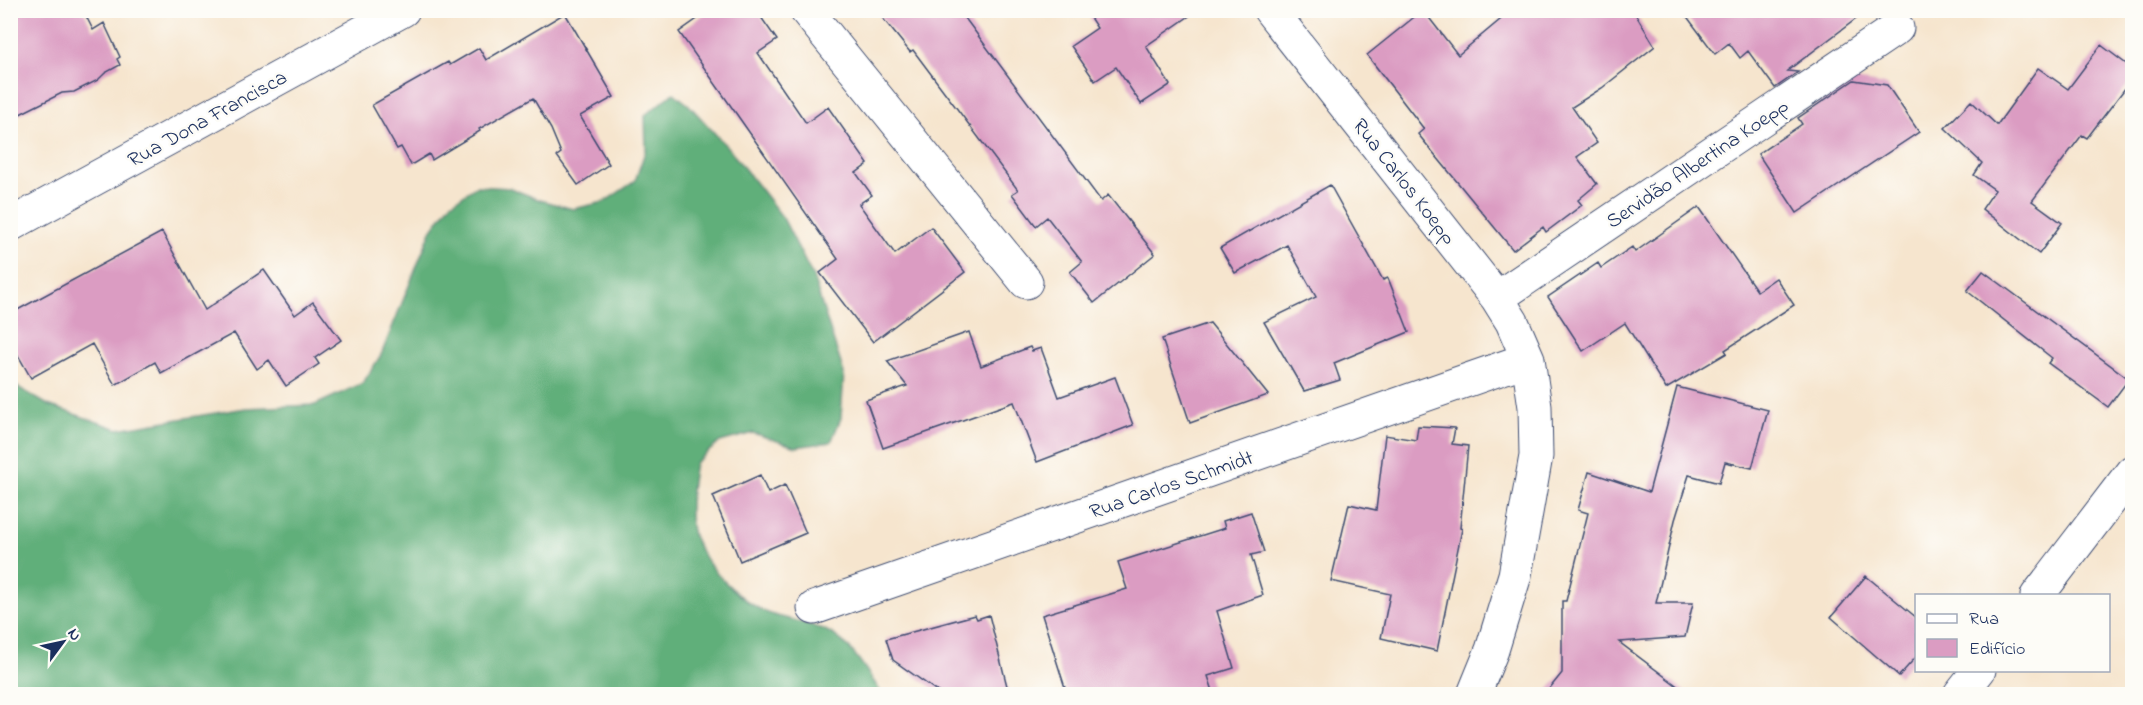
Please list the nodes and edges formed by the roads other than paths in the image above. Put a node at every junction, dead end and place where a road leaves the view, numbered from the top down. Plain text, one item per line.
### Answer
1 (403, 10) edge
2 (807, 10) edge
3 (1270, 10) edge
4 (1897, 28) dead end
5 (10, 225) edge
6 (1026, 282) dead end
7 (1497, 298) junction
8 (1528, 359) junction
9 (2133, 472) edge
10 (2039, 594) edge
11 (814, 608) dead end
12 (1976, 672) edge
13 (1474, 694) edge
14 (1960, 694) edge

1 - 5 street, Rua Dona Francisca
2 - 6 street
3 - 7 street, Rua Carlos Koepp
4 - 7 street, Servidão Albertina Koepp
7 - 8 street, Rua Carlos Koepp
8 - 11 street, Rua Carlos Schmidt
8 - 13 street, Rua Carlos Koepp
9 - 10 street
12 - 14 street

